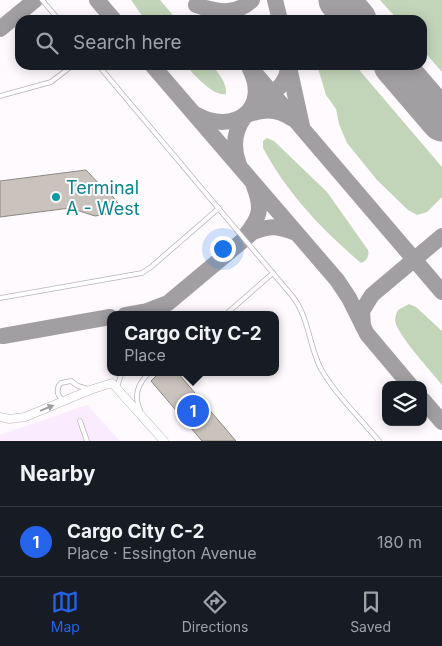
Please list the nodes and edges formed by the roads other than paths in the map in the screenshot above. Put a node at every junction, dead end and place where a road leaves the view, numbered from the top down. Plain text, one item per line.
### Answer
1 (42, 0) edge
2 (55, 15) edge
3 (67, 70) edge
4 (102, 70) edge
5 (0, 96) edge
6 (219, 208) junction
7 (273, 273) junction
8 (0, 298) edge
9 (230, 311) edge
10 (120, 376) edge
11 (146, 376) edge
12 (116, 388) junction
13 (90, 390) junction
14 (66, 400) junction
15 (142, 414) junction
16 (0, 417) edge
17 (80, 421) dead end
18 (87, 441) edge
19 (164, 441) edge
20 (378, 441) edge

1 - 2 lane
3 - 5 lane
4 - 6 lane
6 - 7 lane
6 - 8 lane
7 - 9 lane
7 - 20 lane
10 - 12 lane
11 - 15 lane
12 - 13 street
12 - 15 street
13 - 14 street
13 - 14 lane
16 -> 14 street
15 - 19 street
17 - 18 lane

